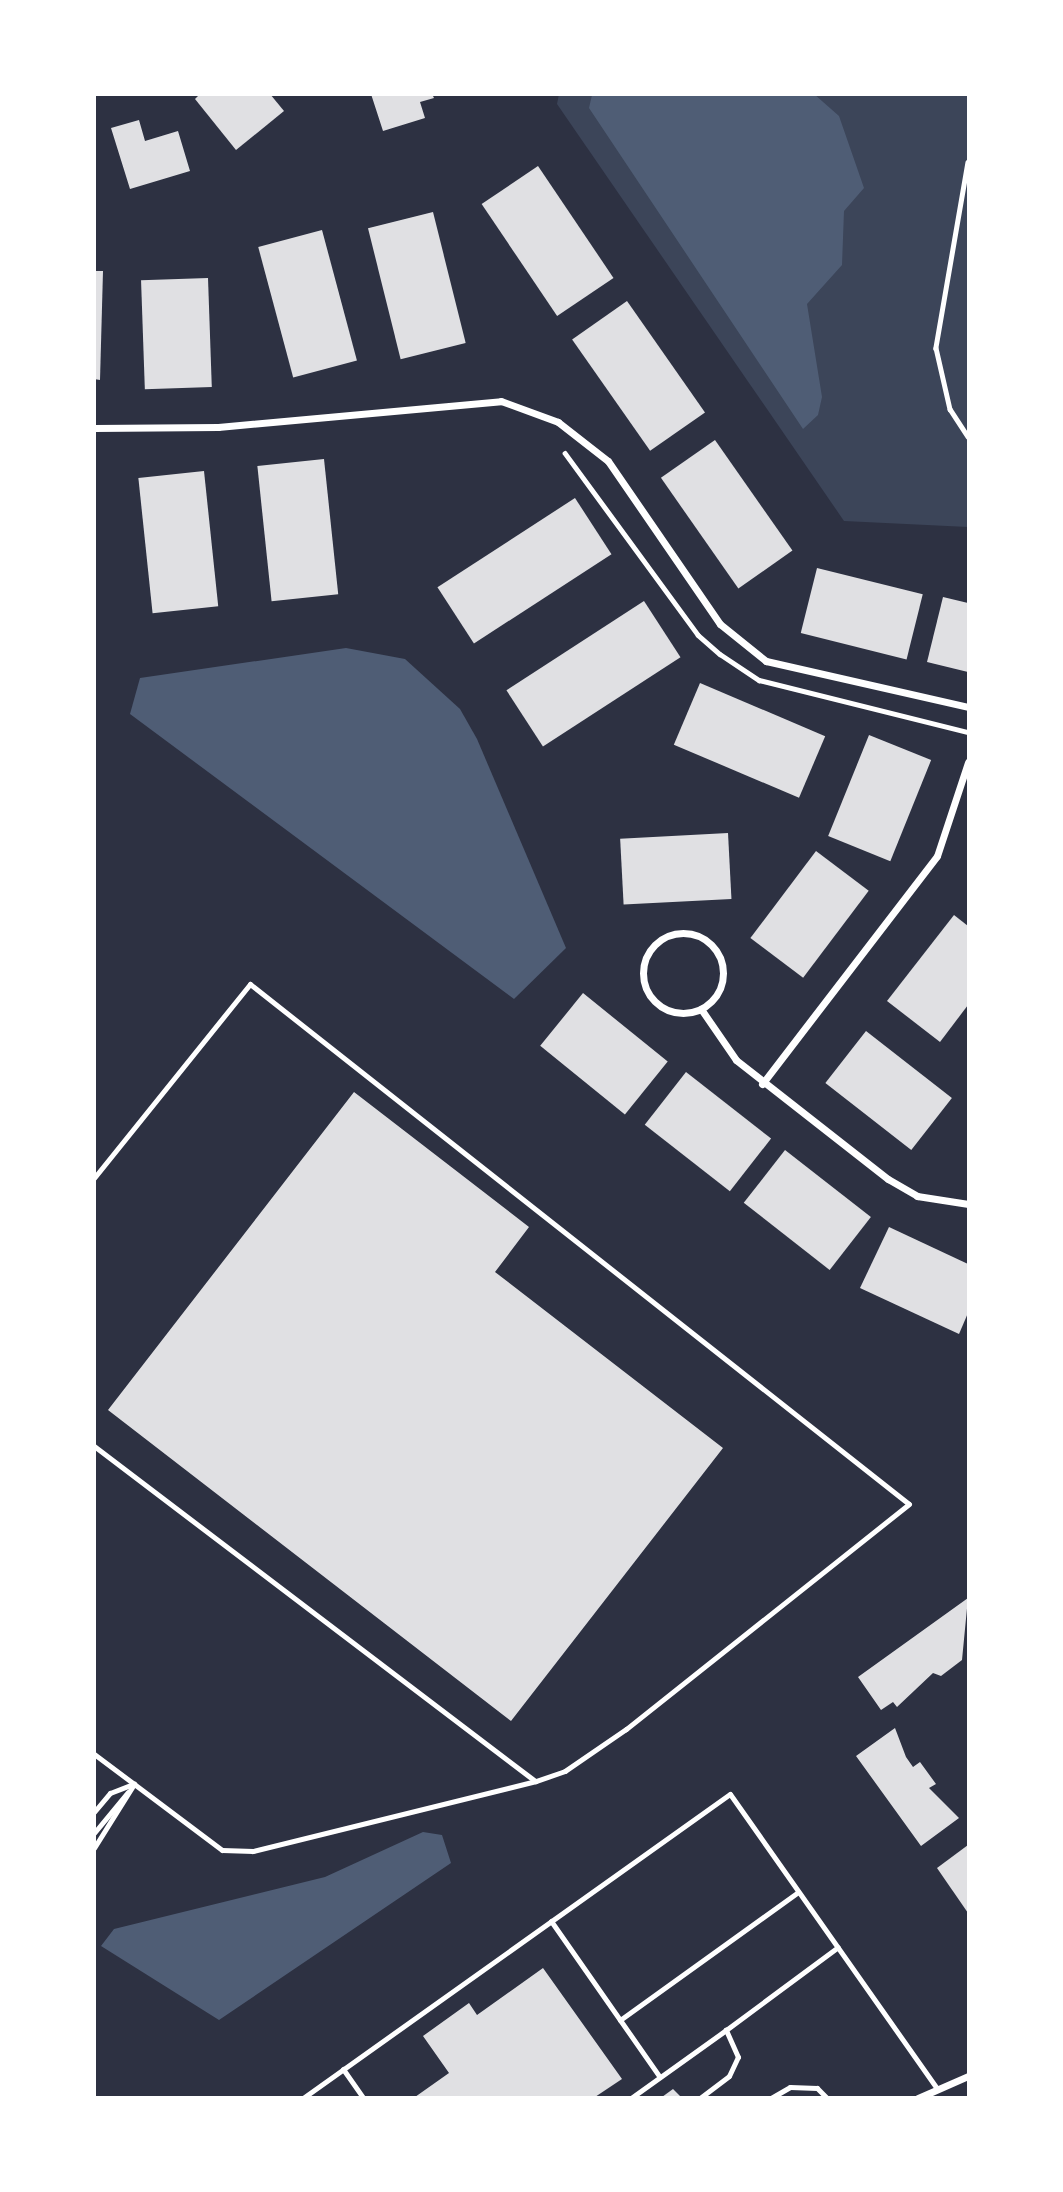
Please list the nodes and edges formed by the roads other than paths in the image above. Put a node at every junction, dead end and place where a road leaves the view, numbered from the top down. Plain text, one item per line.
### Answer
1 (94, 428) edge
2 (968, 707) edge
3 (968, 762) edge
4 (701, 1009) junction
5 (762, 1084) junction
6 (94, 1178) edge
7 (968, 1204) edge
8 (94, 1446) edge
9 (94, 1754) edge
10 (536, 1781) junction
11 (134, 1784) junction
12 (94, 1812) edge
13 (94, 1833) edge
14 (94, 1848) edge
15 (798, 1892) junction
16 (551, 1921) junction
17 (838, 1947) junction
18 (620, 2020) junction
19 (726, 2030) junction
20 (343, 2069) junction
21 (968, 2076) edge
22 (660, 2077) junction
23 (937, 2088) junction
24 (303, 2098) edge
25 (363, 2098) edge
26 (631, 2098) edge
27 (700, 2098) edge
28 (771, 2098) edge
29 (827, 2098) edge
30 (918, 2098) edge

1 - 2 street
3 - 5 street
4 - 4 street
4 - 5 street
5 - 7 street
6 - 10 lane
8 - 10 lane
9 - 11 lane
10 - 11 lane
11 - 12 lane
11 - 13 lane
11 - 14 lane
15 - 16 lane
15 - 17 lane
15 - 18 lane
16 - 18 lane
16 - 20 lane
17 - 19 lane
17 - 23 lane
18 - 22 lane
19 - 22 lane
19 - 27 lane
20 - 24 lane
20 - 25 lane
21 - 23 street
22 - 26 lane
23 - 30 street
28 - 29 lane

